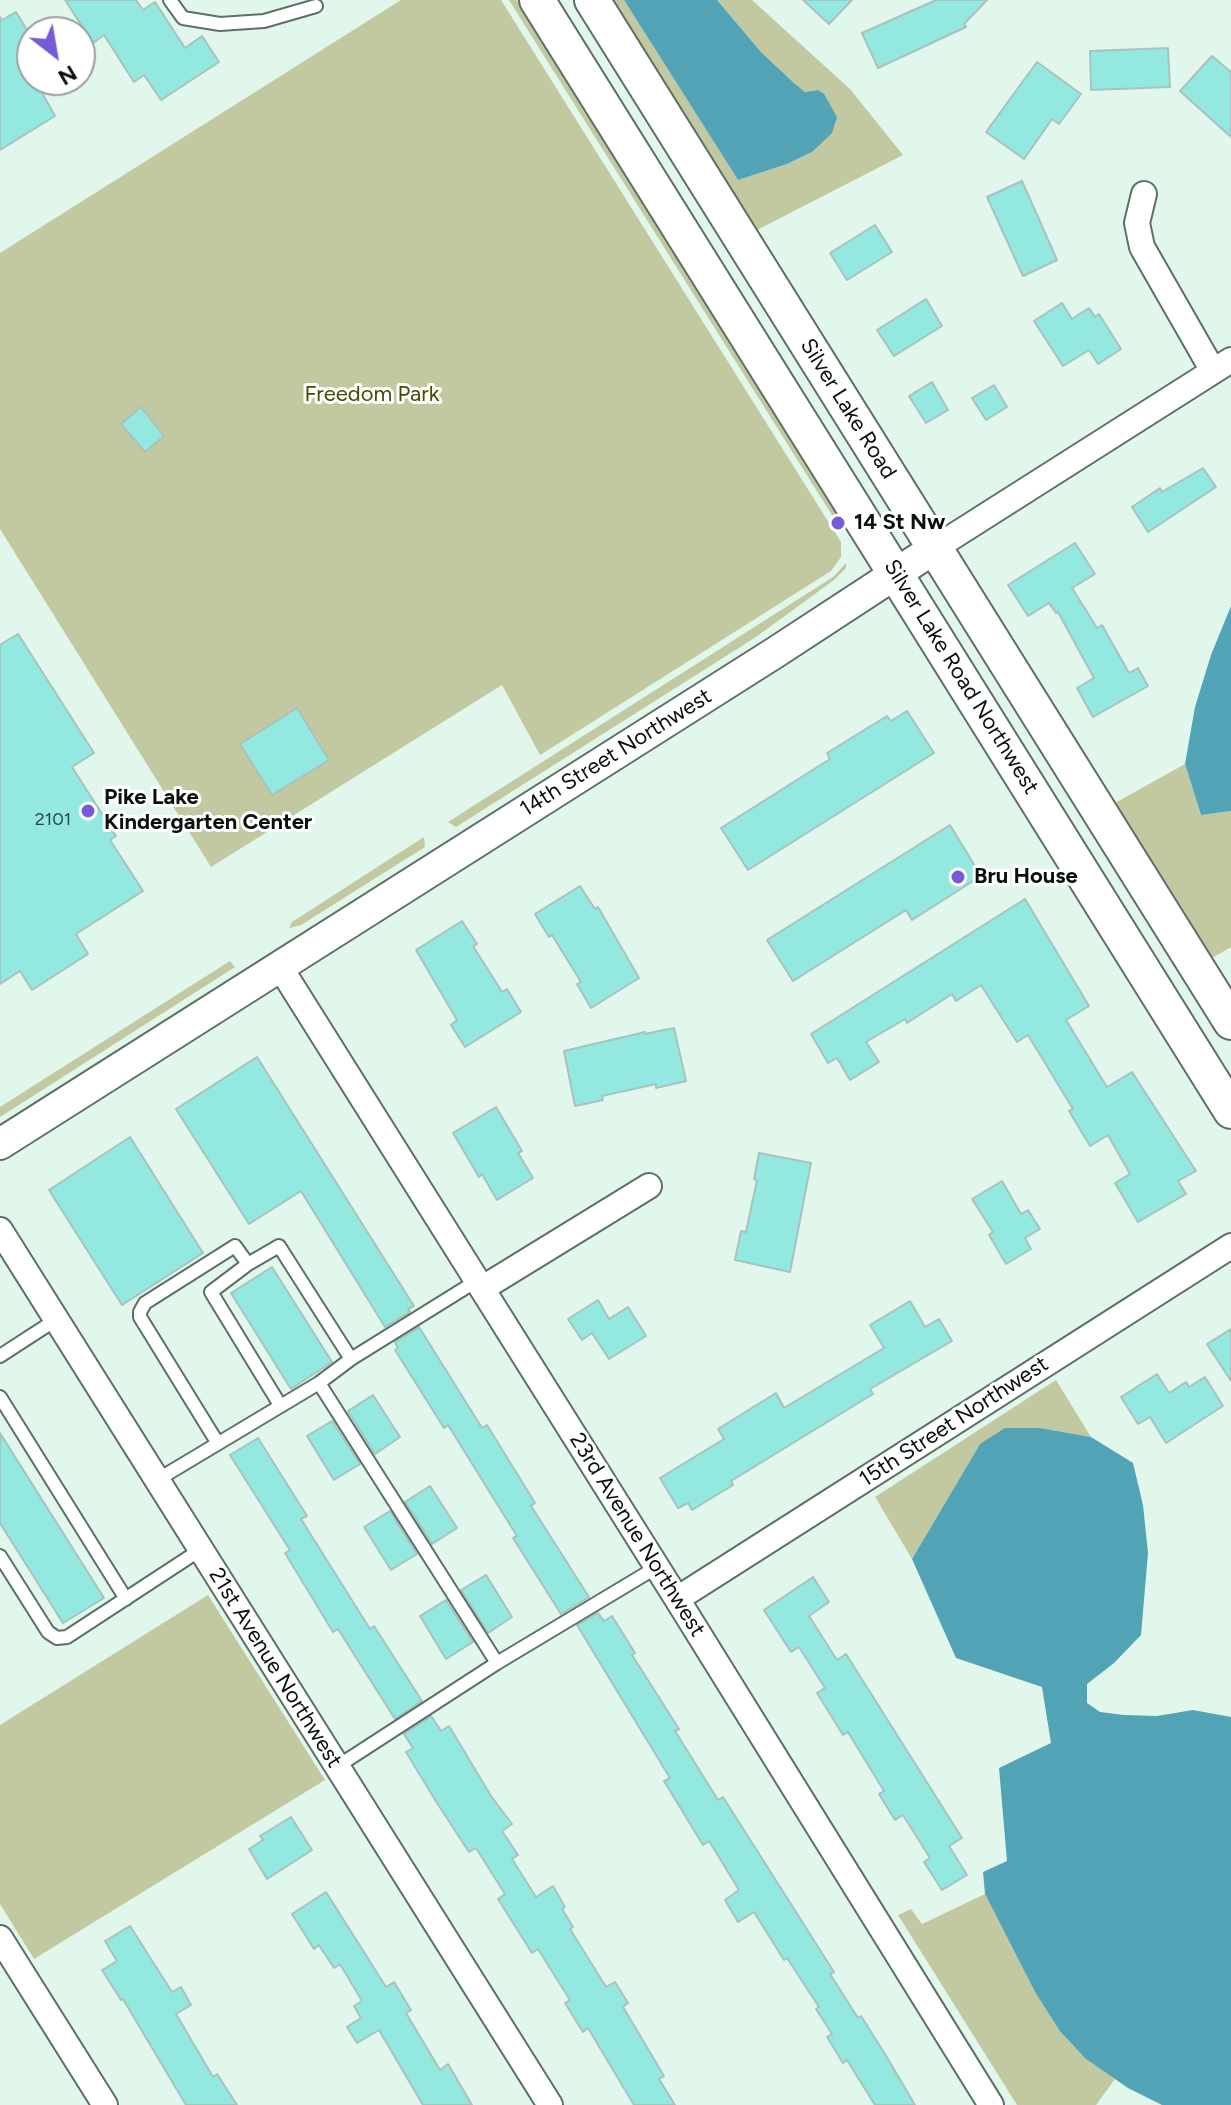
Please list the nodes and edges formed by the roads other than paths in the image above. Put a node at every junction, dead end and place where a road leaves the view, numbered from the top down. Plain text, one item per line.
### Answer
1 (170, 0) edge
2 (537, 0) edge
3 (592, 0) edge
4 (316, 6) dead end
5 (1144, 194) dead end
6 (1222, 366) edge
7 (935, 548) junction
8 (897, 572) junction
9 (280, 967) junction
10 (1231, 1022) edge
11 (1231, 1111) edge
12 (0, 1144) edge
13 (649, 1186) dead end
14 (0, 1230) edge
15 (1231, 1246) edge
16 (248, 1264) junction
17 (480, 1284) junction
18 (57, 1319) junction
19 (0, 1356) edge
20 (351, 1359) junction
21 (319, 1383) junction
22 (0, 1397) edge
23 (280, 1405) junction
24 (217, 1442) junction
25 (157, 1480) junction
26 (200, 1550) junction
27 (0, 1556) edge
28 (657, 1567) junction
29 (126, 1599) junction
30 (677, 1599) junction
31 (497, 1663) junction
32 (338, 1766) junction
33 (0, 1938) edge
34 (105, 2105) edge
35 (550, 2105) edge
36 (991, 2105) edge

1 - 4 lane
2 - 8 main road, Silver Lake Road Northwest
3 - 7 main road, Silver Lake Road
5 - 6 street
6 - 7 street, 14th Street Northwest
7 - 8 street, 14th Street Northwest
7 - 10 main road, Silver Lake Road
8 - 9 street, 14th Street Northwest
8 - 11 main road, Silver Lake Road Northwest
9 - 12 street, 14th Street Northwest
9 - 17 street, 23rd Avenue Northwest
13 - 17 street
14 - 18 street, 21st Avenue Northwest
15 - 30 street, 15th Street Northwest
16 - 20 lane
16 - 23 lane
16 - 24 lane
17 - 20 lane
17 - 28 street, 23rd Avenue Northwest
18 - 19 lane
18 - 25 street, 21st Avenue Northwest
20 - 21 lane
21 - 23 lane
21 - 31 lane
22 - 29 lane
23 - 24 lane
24 - 25 lane
25 - 26 street, 21st Avenue Northwest
26 - 29 lane
26 - 32 street, 21st Avenue Northwest
27 - 29 lane
28 - 30 street, 23rd Avenue Northwest
28 - 31 lane
30 - 36 street, 23rd Avenue Northwest
31 - 32 lane
32 - 35 street, 21st Avenue Northwest
33 - 34 street

